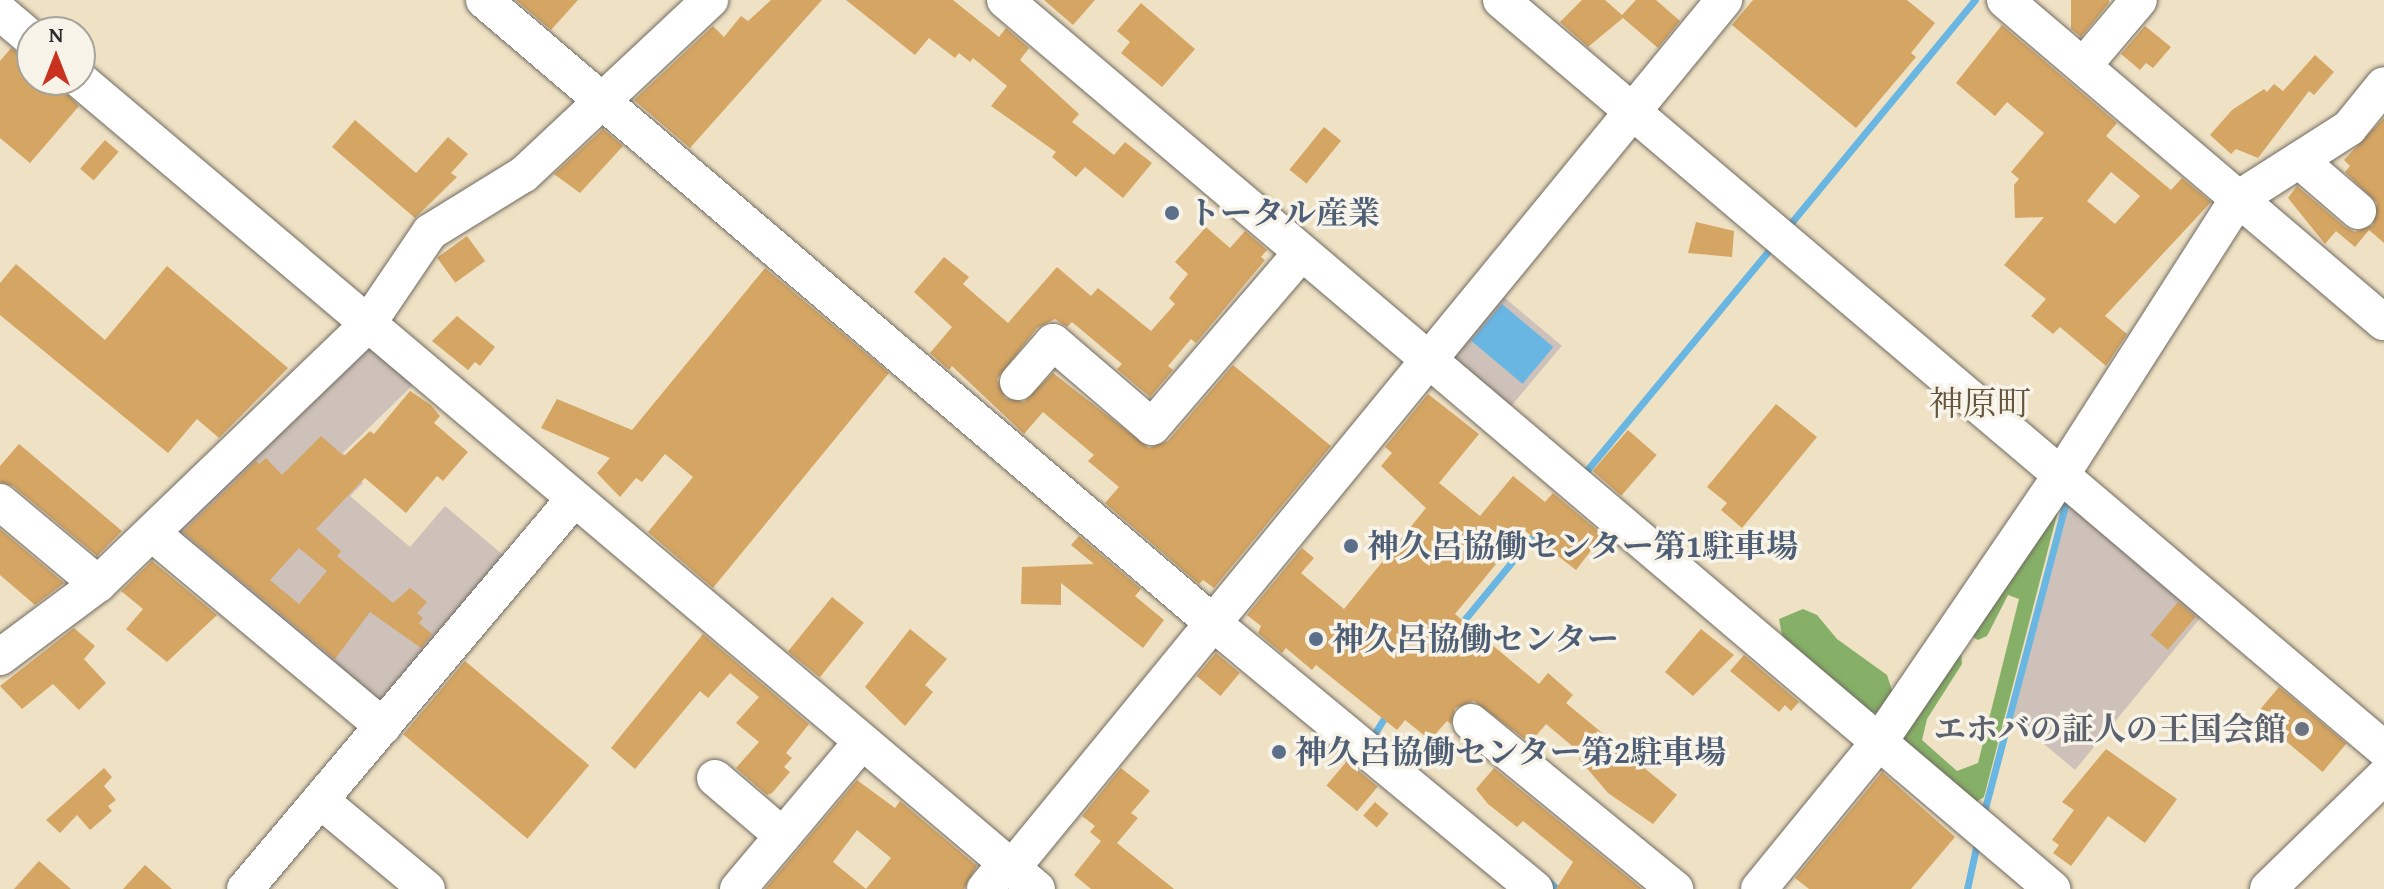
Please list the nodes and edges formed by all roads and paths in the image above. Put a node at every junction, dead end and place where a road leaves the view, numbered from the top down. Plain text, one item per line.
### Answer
1 (484, 0) edge
2 (710, 0) edge
3 (1005, 0) edge
4 (1501, 0) edge
5 (1724, 0) edge
6 (2005, 0) edge
7 (2139, 0) edge
8 (0, 12) edge
9 (16, 26) edge
10 (2084, 65) junction
11 (2382, 92) edge
12 (96, 94) edge
13 (601, 103) junction
14 (1632, 112) junction
15 (2299, 160) junction
16 (2238, 199) junction
17 (2358, 211) dead end
18 (1302, 252) junction
19 (2384, 322) edge
20 (367, 325) junction
21 (1428, 360) junction
22 (1018, 382) dead end
23 (2060, 477) junction
24 (574, 499) junction
25 (0, 502) edge
26 (153, 534) junction
27 (98, 584) junction
28 (1213, 623) junction
29 (0, 657) edge
30 (1471, 722) dead end
31 (383, 726) junction
32 (862, 742) junction
33 (1879, 742) junction
34 (2384, 749) edge
35 (2384, 776) edge
36 (715, 778) dead end
37 (320, 800) junction
38 (783, 836) junction
39 (1010, 877) edge
40 (245, 889) edge
41 (427, 889) edge
42 (738, 889) edge
43 (1535, 889) edge
44 (1675, 889) edge
45 (1759, 889) edge
46 (2052, 889) edge
47 (2268, 889) edge

1 - 13 street
2 - 13 street
3 - 18 street
4 - 14 street
5 - 14 street
6 - 10 street
7 - 10 street
8 - 9 street
10 - 16 street
11 - 15 street
12 - 20 street
13 - 20 street
13 - 28 street
14 - 21 street
14 - 23 street
15 - 16 street
15 - 17 street
16 - 19 street
16 - 23 street
18 - 21 street
18 - 22 street
20 - 24 street
20 - 26 street
21 - 28 street
21 - 33 street
23 - 33 street
23 - 34 street
24 - 31 street
24 - 32 street
25 - 27 street
26 - 27 street
26 - 31 street
27 - 29 street
28 - 39 street
28 - 43 street
30 - 44 street
31 - 37 street
32 - 38 street
32 - 39 street
33 - 45 street
33 - 46 street
35 - 47 street
36 - 38 street
37 - 40 street
37 - 41 street
38 - 42 street

